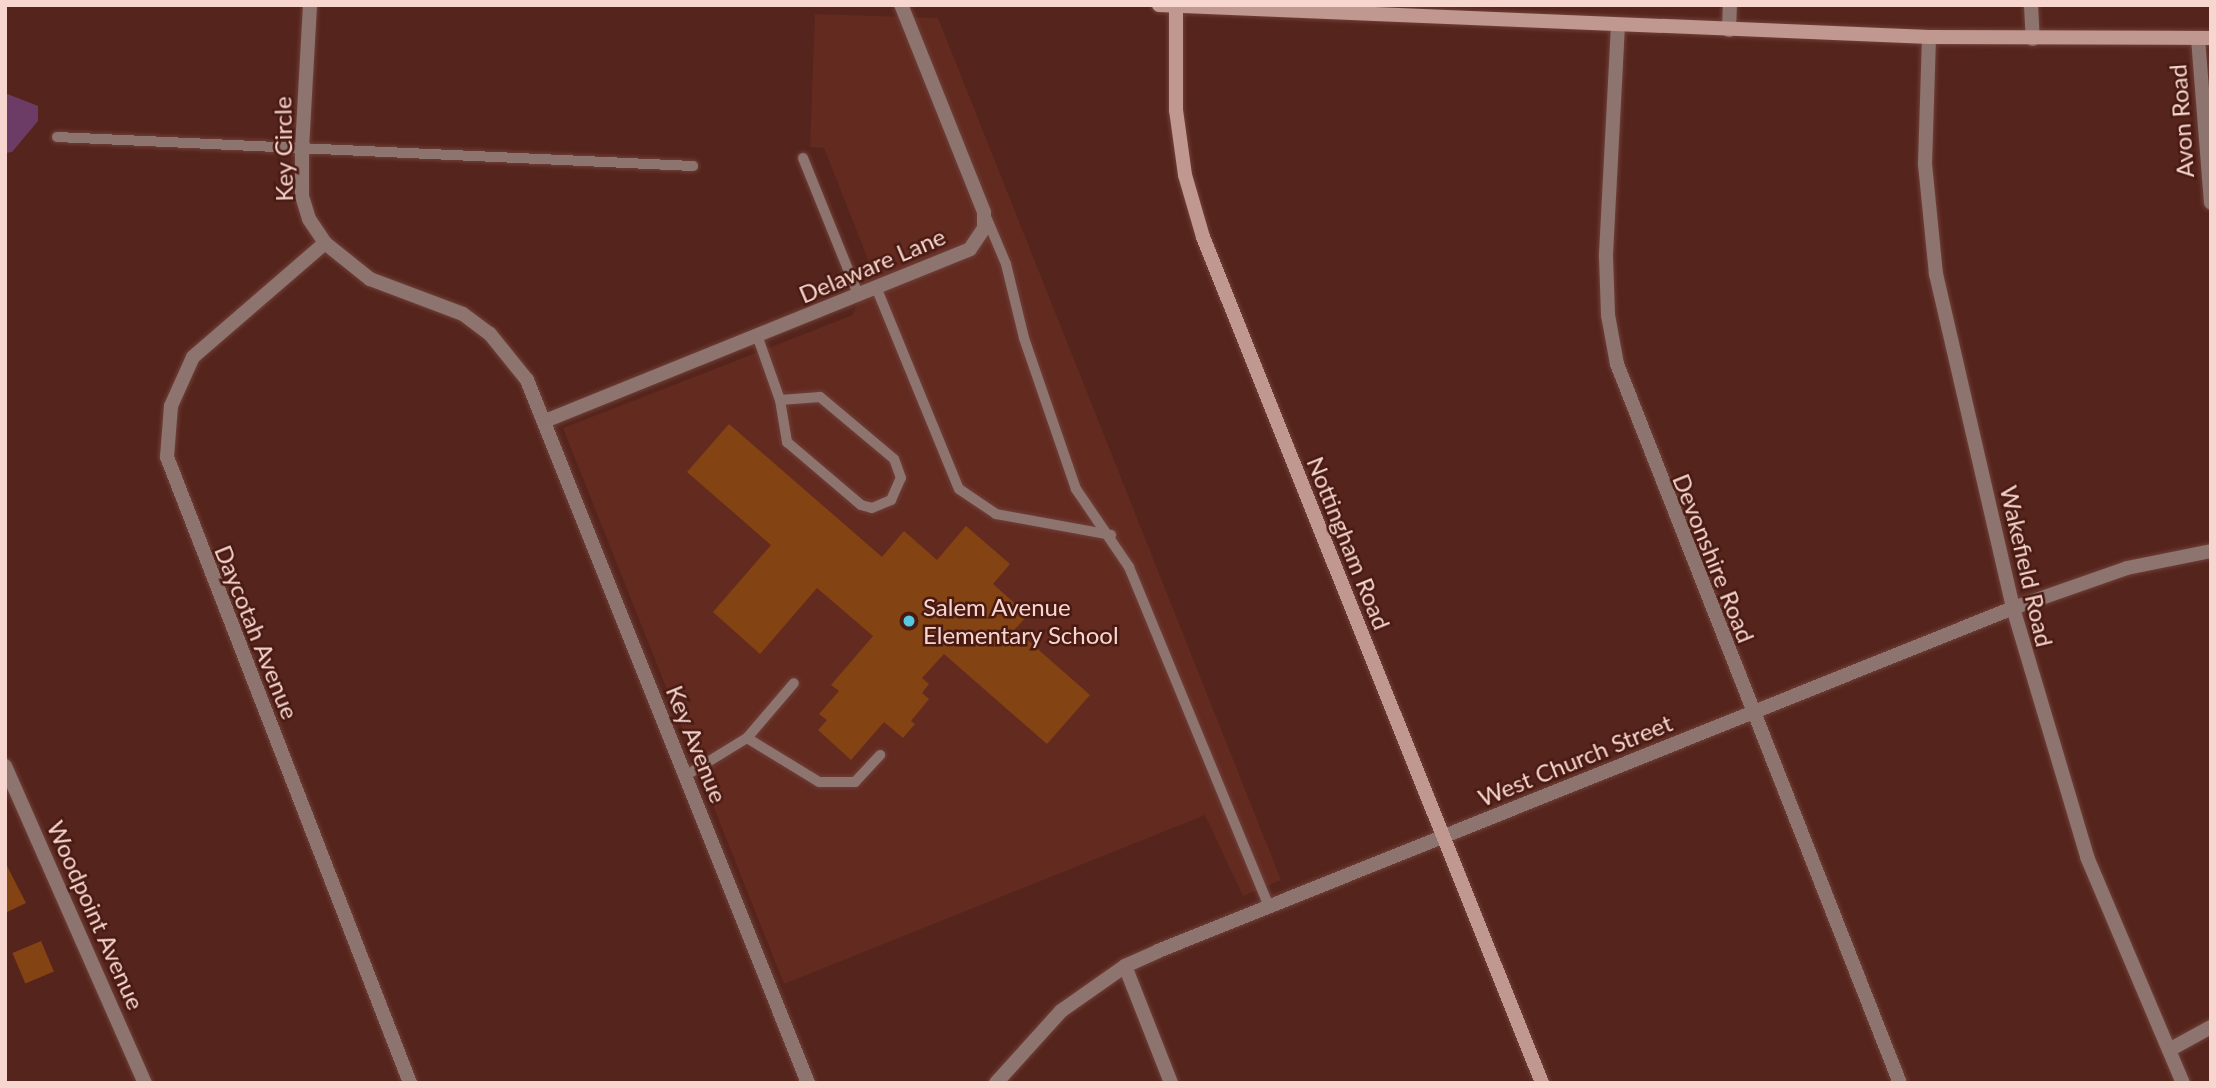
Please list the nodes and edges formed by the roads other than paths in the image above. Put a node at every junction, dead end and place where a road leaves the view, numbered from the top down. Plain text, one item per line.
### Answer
1 (310, 5) edge
2 (901, 5) edge
3 (1159, 5) edge
4 (1730, 5) edge
5 (2031, 5) edge
6 (1176, 6) edge
7 (1453, 12) edge
8 (1618, 25) junction
9 (1729, 30) junction
10 (1929, 37) junction
11 (2205, 38) edge
12 (2033, 39) junction
13 (57, 137) dead end
14 (302, 148) junction
15 (803, 158) dead end
16 (693, 166) dead end
17 (2211, 202) edge
18 (984, 212) junction
19 (325, 243) junction
20 (876, 287) junction
21 (858, 294) junction
22 (758, 338) junction
23 (780, 400) junction
24 (545, 421) junction
25 (1111, 535) junction
26 (2211, 551) edge
27 (2012, 608) junction
28 (794, 683) dead end
29 (1751, 714) junction
30 (747, 738) junction
31 (880, 755) dead end
32 (5, 766) edge
33 (685, 776) junction
34 (9, 786) edge
35 (1442, 837) junction
36 (1269, 906) junction
37 (1125, 967) junction
38 (2211, 1027) edge
39 (2169, 1050) junction
40 (145, 1083) edge
41 (410, 1083) edge
42 (808, 1083) edge
43 (996, 1083) edge
44 (1171, 1083) edge
45 (1542, 1083) edge
46 (1900, 1083) edge
47 (2183, 1083) edge

1 - 14 street, Key Circle
2 - 18 street
3 - 6 street
4 - 9 street
5 - 12 street
6 - 7 street
6 - 35 street, Nottingham Road
7 - 8 street
8 - 9 street
8 - 29 street, Devonshire Road
9 - 10 street
10 - 12 street
10 - 27 street, Wakefield Road
11 - 12 street
11 - 17 street, Avon Road
13 - 14 lane
14 - 16 lane
14 - 19 street, Key Circle
15 - 21 lane
18 - 20 street, Delaware Lane
18 - 25 lane
19 - 24 street, Key Circle
19 - 41 street, Daycotah Avenue
20 - 21 street, Delaware Lane
20 - 25 lane
21 - 22 street, Delaware Lane
22 - 23 lane
22 - 24 street, Delaware Lane
23 - 23 lane
24 - 33 street, Key Avenue
25 - 36 lane
26 - 27 street, West Church Street
27 - 29 street, West Church Street
27 - 39 street, Wakefield Road
28 - 30 lane
29 - 35 street, West Church Street
29 - 46 street, Devonshire Road
30 - 31 lane
30 - 33 lane
32 - 34 street, Woodpoint Avenue
33 - 42 street, Key Avenue
34 - 40 street, Woodpoint Avenue
35 - 36 street, West Church Street
35 - 45 street, Nottingham Road
36 - 37 street, West Church Street
37 - 43 street, West Church Street
37 - 44 street
38 - 39 street
39 - 47 street, Wakefield Road

